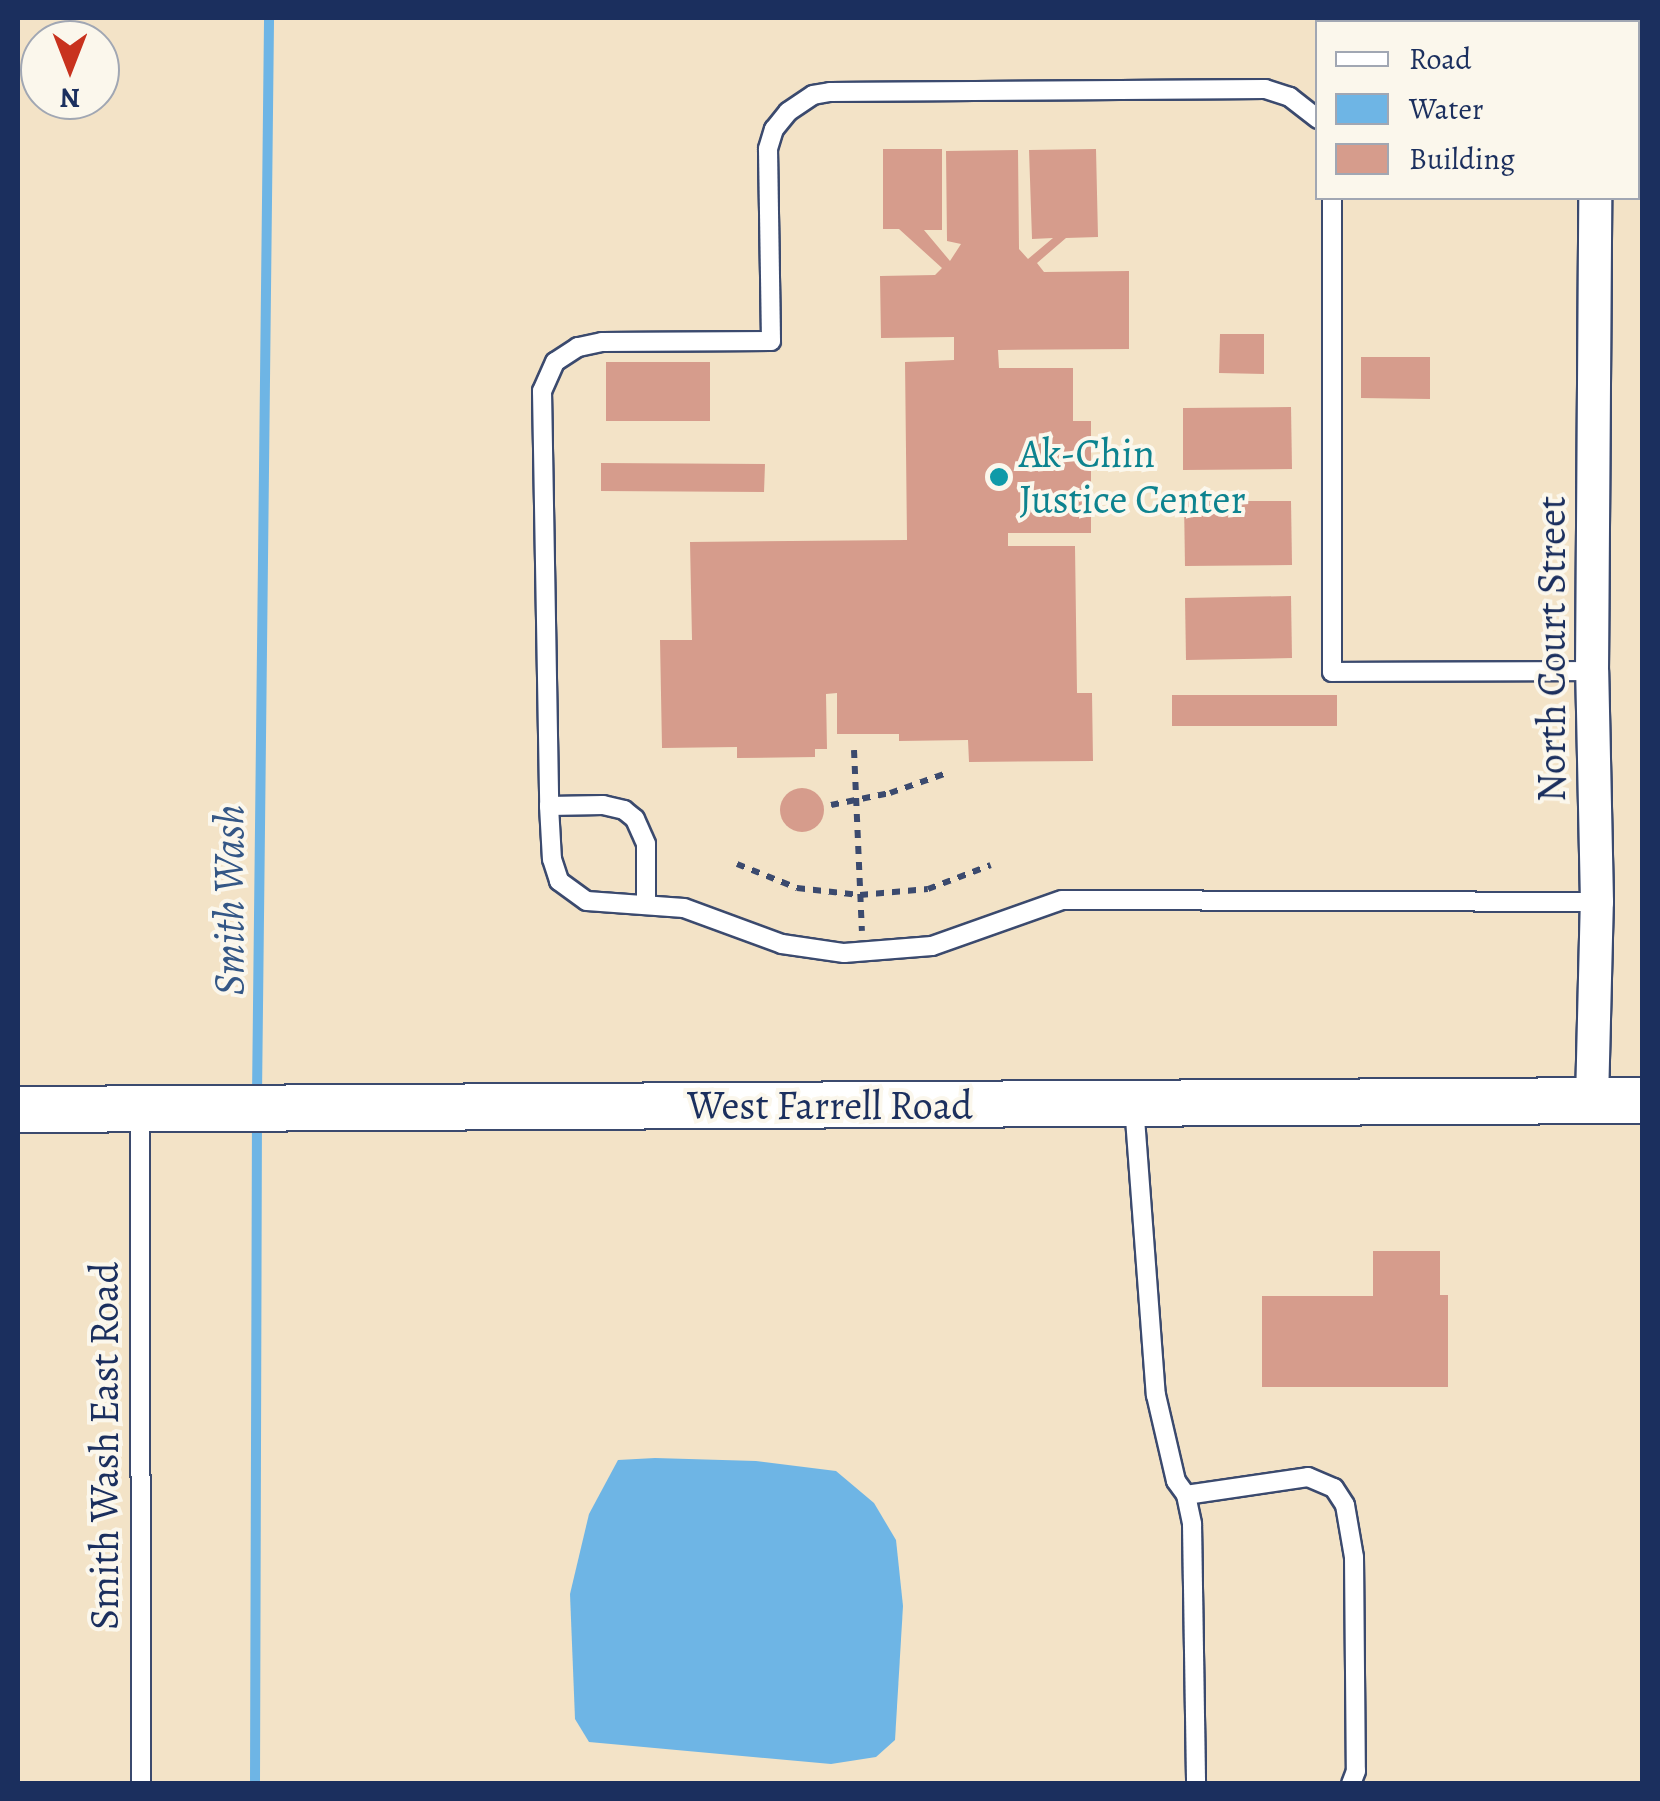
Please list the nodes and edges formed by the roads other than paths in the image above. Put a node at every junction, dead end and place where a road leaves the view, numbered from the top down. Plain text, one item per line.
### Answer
1 (1315, 117) edge
2 (1332, 200) edge
3 (1595, 200) edge
4 (1592, 671) junction
5 (549, 806) junction
6 (1597, 902) junction
7 (646, 904) junction
8 (1592, 1100) junction
9 (1642, 1100) edge
10 (1134, 1105) junction
11 (18, 1109) edge
12 (140, 1109) junction
13 (1186, 1495) junction
14 (141, 1784) edge
15 (1196, 1784) edge
16 (1351, 1784) edge

1 - 5 lane
2 - 4 lane
3 - 4 street, North Court Street
4 - 6 street, North Court Street
5 - 7 lane
5 - 7 lane
6 - 7 lane
6 - 8 street, North Court Street
8 - 9 street, West Farrell Road
8 - 10 street, West Farrell Road
10 - 12 street, West Farrell Road
10 - 13 lane
11 - 12 street, West Farrell Road
12 - 14 lane, Smith Wash East Road
13 - 15 lane
13 - 16 lane

